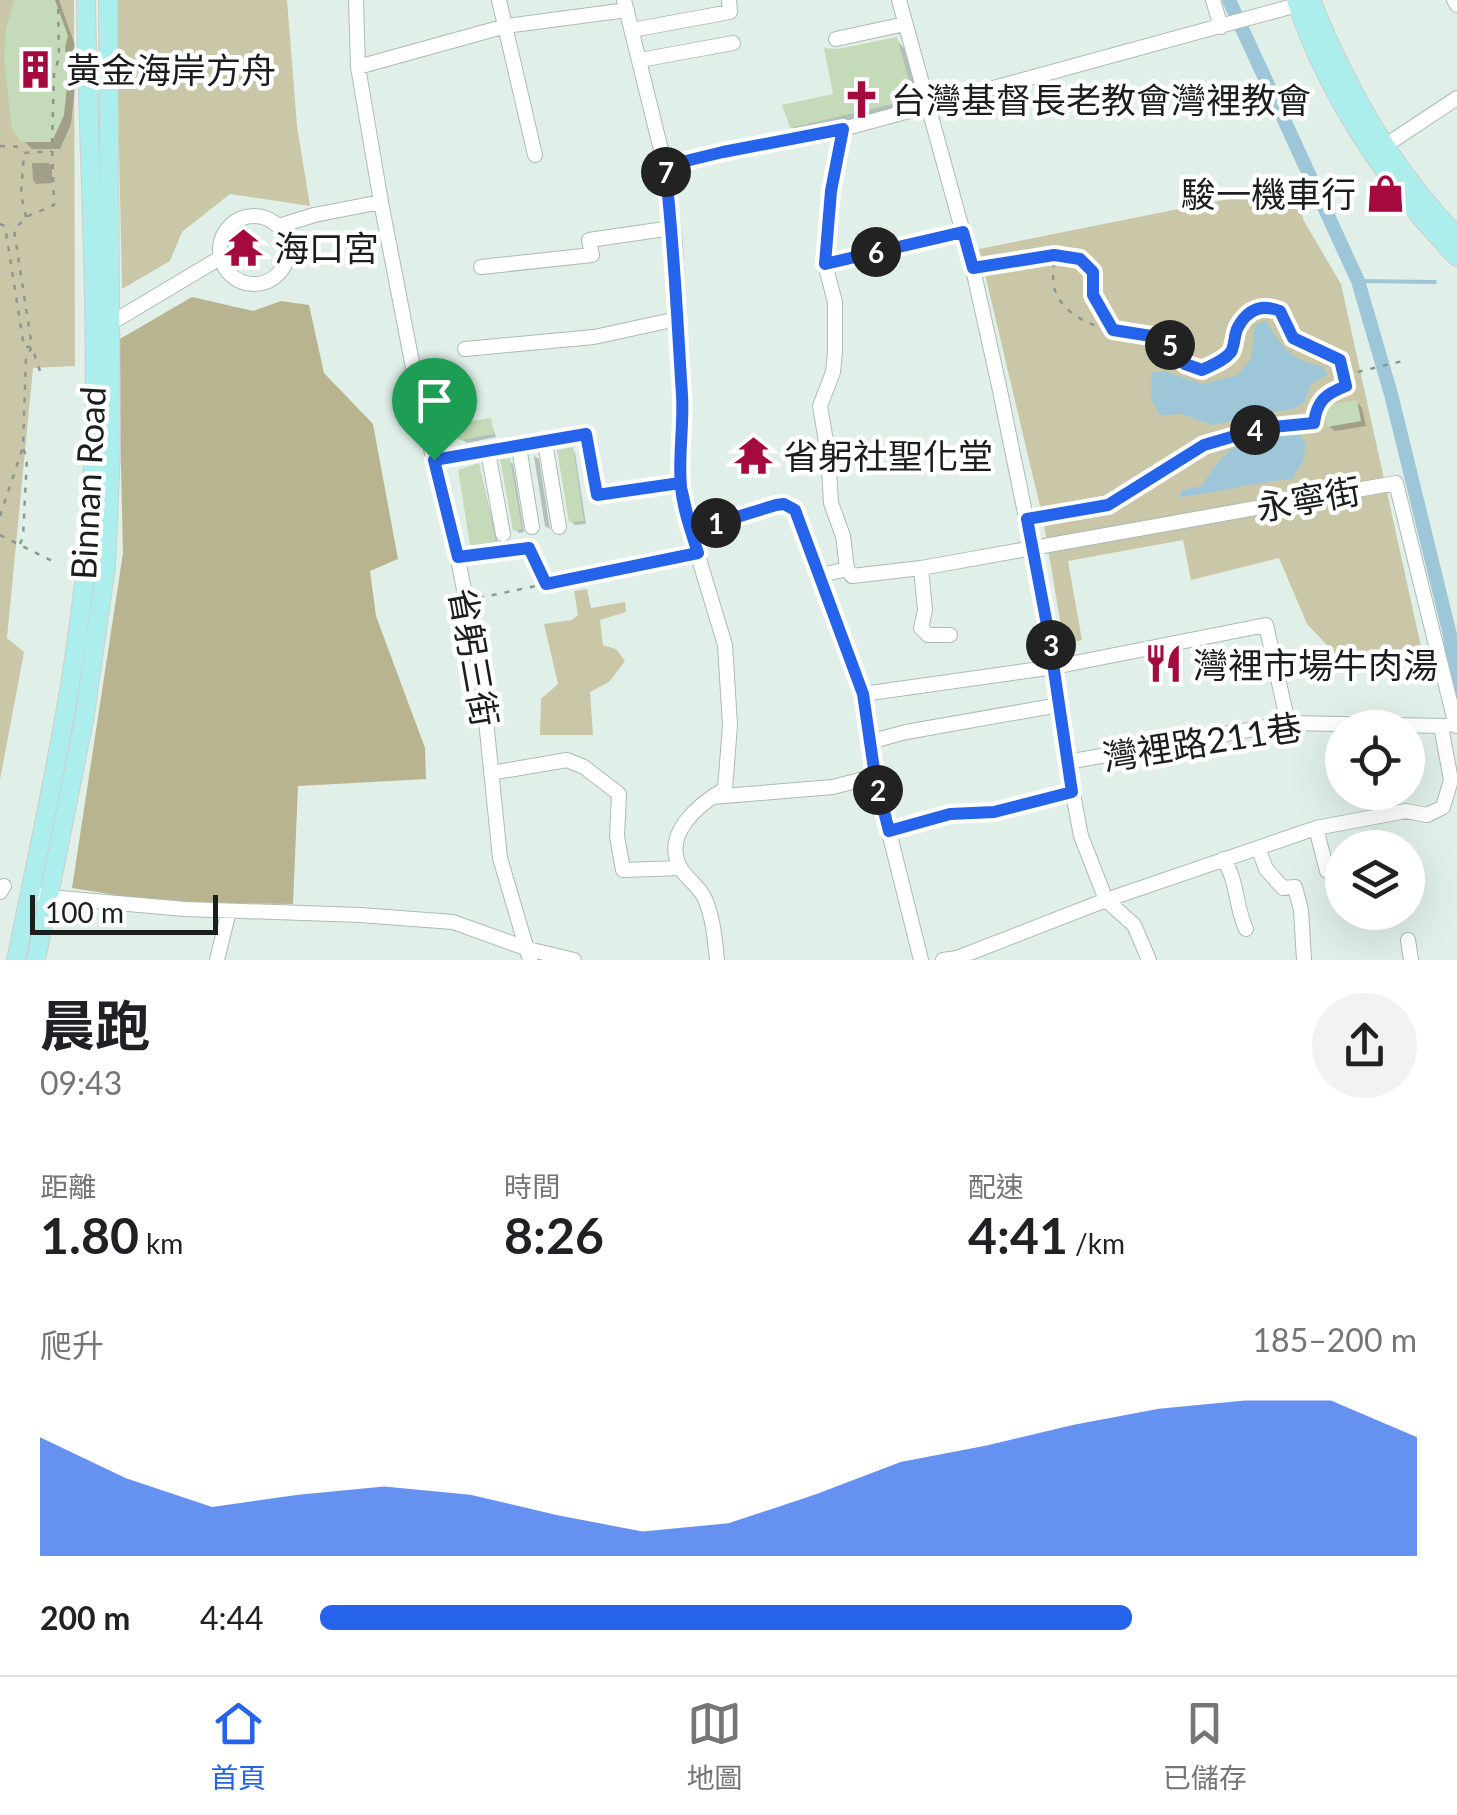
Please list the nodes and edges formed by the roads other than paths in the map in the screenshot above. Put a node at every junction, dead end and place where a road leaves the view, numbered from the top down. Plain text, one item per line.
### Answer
1 (86, 0) edge
2 (108, 0) edge
3 (356, 0) edge
4 (499, 0) edge
5 (729, 0) edge
6 (899, 0) edge
7 (1213, 0) edge
8 (1301, 2) edge
9 (625, 5) edge
10 (905, 24) junction
11 (506, 26) junction
12 (1221, 27) junction
13 (632, 30) junction
14 (836, 39) dead end
15 (734, 43) dead end
16 (640, 60) junction
17 (358, 67) junction
18 (1457, 98) edge
19 (928, 106) junction
20 (843, 129) junction
21 (1386, 145) junction
22 (535, 155) dead end
23 (665, 166) junction
24 (381, 202) junction
25 (279, 226) junction
26 (672, 228) junction
27 (963, 232) junction
28 (1457, 236) edge
29 (1457, 257) edge
30 (220, 258) junction
31 (825, 264) junction
32 (481, 267) dead end
33 (678, 319) junction
34 (111, 323) junction
35 (465, 348) dead end
36 (545, 442) junction
37 (519, 446) junction
38 (488, 452) junction
39 (434, 460) junction
40 (680, 483) junction
41 (532, 527) dead end
42 (559, 527) dead end
43 (691, 531) junction
44 (503, 534) dead end
45 (1033, 546) junction
46 (529, 548) road end
47 (698, 553) junction
48 (458, 557) junction
49 (921, 568) junction
50 (847, 569) junction
51 (606, 571) road end
52 (817, 576) junction
53 (950, 635) dead end
54 (1054, 667) junction
55 (863, 694) junction
56 (1058, 705) junction
57 (1288, 723) junction
58 (1451, 726) edge
59 (869, 742) junction
60 (1067, 762) junction
61 (491, 772) junction
62 (875, 776) junction
63 (1072, 792) junction
64 (712, 797) junction
65 (1316, 828) junction
66 (889, 831) junction
67 (1259, 850) junction
68 (1223, 859) junction
69 (1325, 863) edge
70 (681, 868) junction
71 (30, 892) junction
72 (49, 897) junction
73 (1106, 900) junction
74 (228, 912) junction
75 (1246, 928) dead end
76 (1408, 940) dead end
77 (529, 955) edge
78 (16, 960) edge
79 (36, 960) edge
80 (218, 960) edge
81 (574, 960) edge
82 (717, 960) edge
83 (921, 960) edge
84 (943, 960) edge
85 (1150, 960) edge
86 (1304, 960) edge
87 (1411, 960) edge

1 - 71 main road, Binnan Road
2 - 34 main road, Binnan Road
3 - 17 street, 省躬三街
4 - 11 street
5 - 13 street
6 - 10 street
7 - 12 street
8 - 12 street
8 - 21 main road
8 - 29 main road
9 - 11 street
9 - 13 street
10 - 14 street
10 - 19 street
11 - 17 street
11 - 22 street
12 - 19 street
13 - 16 street
15 - 16 street
16 - 23 street
17 - 24 street, 省躬三街
18 - 21 street
19 - 20 street
19 - 27 street
20 - 23 street
20 - 31 street
21 - 28 main road
23 - 26 street
24 - 25 street
24 - 39 street, 省躬三街
25 - 30 street
25 - 30 street
26 - 32 street
26 - 33 street
27 - 31 street
27 - 45 street
30 - 34 street
31 - 50 street
33 - 35 street
33 - 40 street
34 - 72 main road, Binnan Road
36 - 37 street
36 - 40 street
36 - 42 street
37 - 38 street
37 - 41 street
38 - 39 street
38 - 44 street
39 - 48 street, 省躬三街
40 - 43 street
43 - 47 street
43 - 52 street
45 - 49 street
45 - 54 street
45 - 58 street, 永寧街
46 - 48 street
47 - 51 street
47 - 64 street
48 - 61 street, 省躬三街
49 - 50 street
49 - 53 street
50 - 52 street
52 - 55 street
54 - 55 street
54 - 56 street
54 - 57 street
55 - 59 street
56 - 59 street
56 - 60 street
57 - 58 street, 灣裡路211巷
57 - 60 street, 灣裡路211巷
58 - 65 street
59 - 62 street
60 - 63 street
61 - 70 street
61 - 77 street, 省躬三街
62 - 64 street
62 - 66 street
63 - 66 street
63 - 73 street
64 - 70 street
65 - 67 street
65 - 69 street
66 - 83 street
67 - 68 street
67 - 86 street
68 - 73 street
68 - 75 street
70 - 82 street
71 - 72 street
71 - 78 main road, Binnan Road
72 - 74 street
72 - 79 main road, Binnan Road
73 - 84 street
73 - 85 street
74 - 77 street
74 - 80 street
76 - 87 street
77 - 81 street

